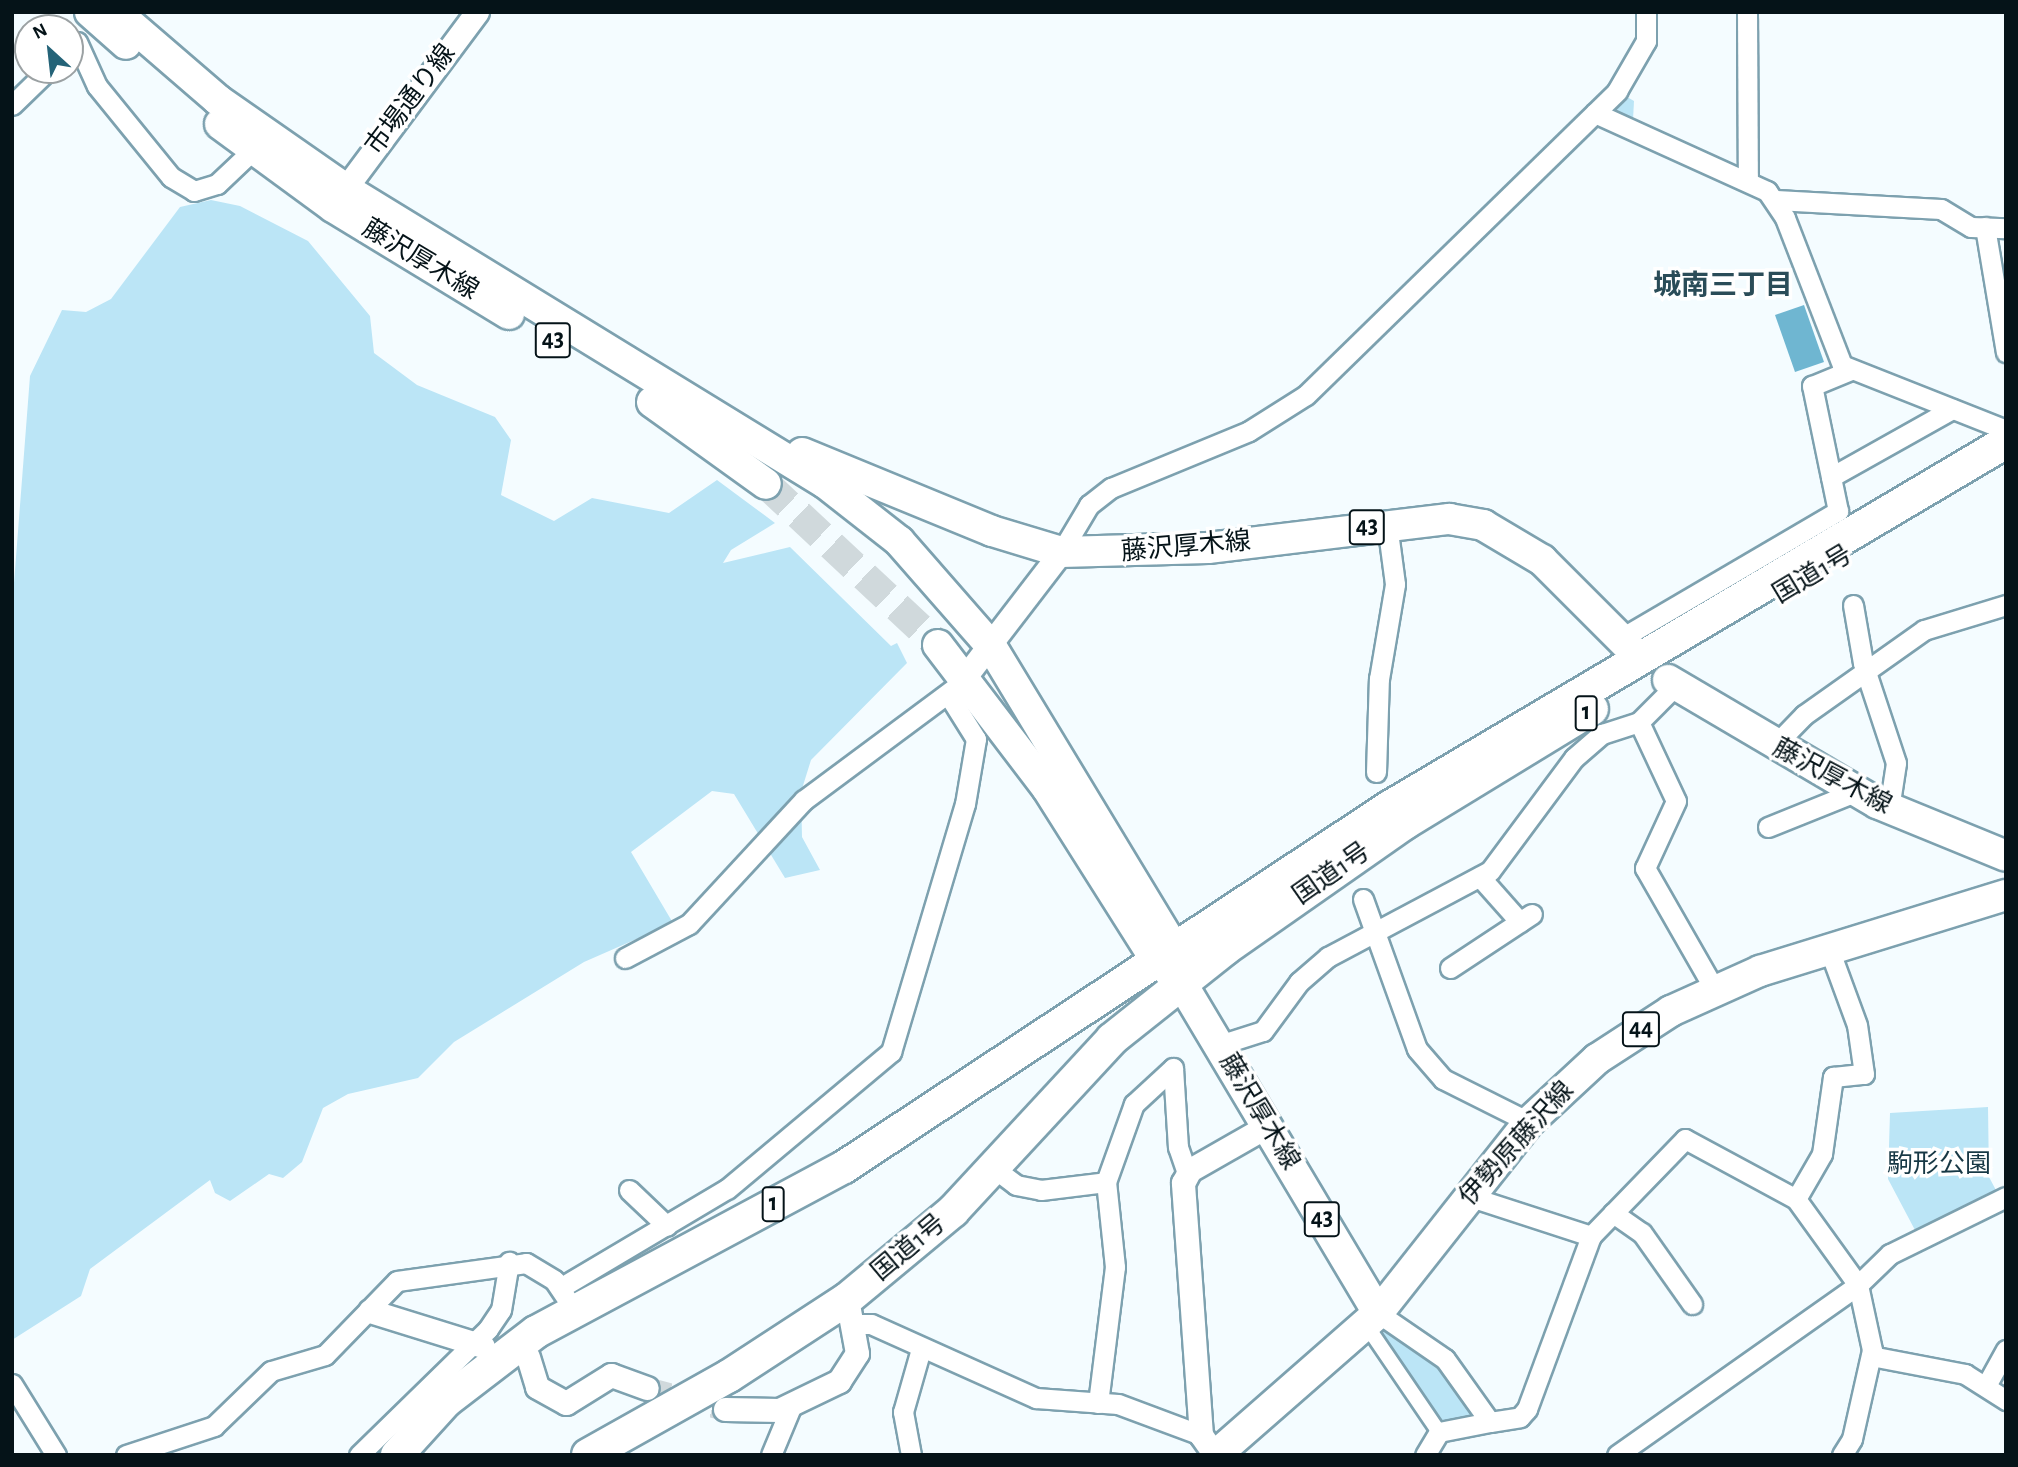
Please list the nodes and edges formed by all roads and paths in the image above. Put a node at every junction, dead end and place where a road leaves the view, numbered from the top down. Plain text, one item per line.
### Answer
1 (477, 12) edge
2 (1646, 12) edge
3 (1747, 12) edge
4 (104, 15) edge
5 (84, 34) edge
6 (84, 62) edge
7 (34, 84) edge
8 (12, 105) edge
9 (1595, 113) junction
10 (254, 150) junction
11 (1748, 178) junction
12 (339, 197) junction
13 (1776, 200) junction
14 (1985, 227) junction
15 (2006, 228) edge
16 (2006, 352) edge
17 (1851, 370) junction
18 (1952, 409) junction
19 (720, 421) junction
20 (2006, 430) edge
21 (2006, 442) edge
22 (2006, 464) edge
23 (1831, 477) junction
24 (766, 484) tunnel mouth
25 (1387, 524) junction
26 (1061, 552) junction
27 (1853, 605) dead end
28 (2006, 605) edge
29 (1624, 642) joint
30 (938, 645) tunnel mouth
31 (991, 646) junction
32 (1867, 675) junction
33 (1672, 682) joint
34 (957, 687) junction
35 (1639, 722) junction
36 (1774, 746) junction
37 (1376, 772) dead end
38 (1856, 792) junction
39 (1889, 810) junction
40 (1768, 827) dead end
41 (1078, 833) junction
42 (2004, 851) edge
43 (1480, 877) junction
44 (2006, 895) edge
45 (1363, 899) dead end
46 (1378, 935) junction
47 (1829, 949) junction
48 (1164, 952) junction
49 (625, 958) dead end
50 (1450, 968) dead end
51 (1182, 984) junction
52 (1716, 990) junction
53 (1219, 1045) junction
54 (1529, 1122) junction
55 (1267, 1126) junction
56 (995, 1169) junction
57 (1187, 1173) junction
58 (1106, 1182) junction
59 (629, 1190) dead end
60 (1472, 1191) junction
61 (2006, 1197) edge
62 (1796, 1199) junction
63 (1613, 1213) junction
64 (667, 1226) junction
65 (1591, 1236) junction
66 (509, 1262) junction
67 (1858, 1285) junction
68 (567, 1299) junction
69 (1692, 1304) dead end
70 (369, 1311) junction
71 (850, 1311) junction
72 (1375, 1324) junction
73 (478, 1344) junction
74 (920, 1349) junction
75 (2006, 1350) edge
76 (1871, 1356) junction
77 (528, 1357) dead end
78 (729, 1377) junction
79 (12, 1384) edge
80 (1987, 1384) junction
81 (647, 1388) tunnel mouth
82 (2006, 1399) edge
83 (1098, 1403) junction
84 (791, 1407) junction
85 (725, 1409) tunnel mouth
86 (1490, 1422) junction
87 (1439, 1432) junction
88 (1211, 1448) edge
89 (56, 1455) edge
90 (126, 1455) edge
91 (359, 1455) edge
92 (397, 1455) edge
93 (588, 1455) edge
94 (623, 1455) edge
95 (771, 1455) edge
96 (911, 1455) edge
97 (1425, 1455) edge
98 (1617, 1455) edge
99 (1842, 1455) edge

1 - 12 street, 市場通り線
2 - 9 street
3 - 11 street
4 - 5 street
4 - 10 main road, 藤沢厚木線 / 43
4 - 12 main road, 藤沢厚木線 / 43
6 - 10 street
7 - 8 street
9 - 11 street
9 - 26 street
10 - 12 main road, 藤沢厚木線 / 43
11 - 13 street
12 - 19 main road, 藤沢厚木線 / 43
12 - 24 main road, 藤沢厚木線 / 43
13 - 14 street
13 - 17 street
14 - 15 street
14 - 16 street
17 - 18 street
17 - 23 street
18 - 20 street
18 - 23 street
19 - 26 main road, 藤沢厚木線 / 43
19 - 31 main road, 藤沢厚木線 / 43
21 - 48 highway, 国道1号 / 1
22 - 51 highway, 国道1号 / 1
23 - 29 street
25 - 26 main road, 藤沢厚木線 / 43
25 - 29 main road, 藤沢厚木線 / 43
25 - 37 street
26 - 31 street
27 - 32 street
28 - 32 street
30 - 34 main road, 藤沢厚木線 / 43
31 - 34 street
31 - 41 main road
31 - 48 main road, 藤沢厚木線 / 43
32 - 36 street
32 - 39 street
33 - 35 street
33 - 36 main road, 藤沢厚木線
34 - 41 main road, 藤沢厚木線 / 43
34 - 49 street
34 - 64 street
35 - 43 street
35 - 52 street
36 - 38 main road, 藤沢厚木線
38 - 39 main road, 藤沢厚木線
38 - 40 street
39 - 42 main road, 藤沢厚木線
41 - 48 main road, 藤沢厚木線 / 43
43 - 46 street
43 - 50 street
44 - 47 main road, 伊勢原藤沢線 / 44
45 - 46 street
46 - 53 street
46 - 54 street
47 - 52 main road, 伊勢原藤沢線 / 44
47 - 62 street
48 - 51 main road, 藤沢厚木線 / 43
48 - 68 highway, 国道1号 / 1
51 - 53 main road, 藤沢厚木線 / 43
51 - 56 highway, 国道1号 / 1
52 - 54 main road, 伊勢原藤沢線 / 44
53 - 55 main road, 藤沢厚木線 / 43
54 - 60 main road, 伊勢原藤沢線 / 44
55 - 57 street
55 - 72 main road, 藤沢厚木線 / 43
56 - 58 street
56 - 71 highway, 国道1号 / 1
57 - 58 street
57 - 88 street
58 - 83 street
59 - 64 street
60 - 65 street
60 - 72 main road, 伊勢原藤沢線 / 44
61 - 67 street
62 - 63 street
62 - 67 street
63 - 65 street
63 - 69 street
64 - 68 street
65 - 86 street
66 - 68 street
66 - 70 street
66 - 73 street
67 - 76 street
67 - 98 street
68 - 92 highway, 国道1号 / 1
70 - 73 street
70 - 90 street
71 - 74 street
71 - 78 highway, 国道1号 / 1
71 - 84 street
72 - 86 street
72 - 87 street
72 - 88 main road, 伊勢原藤沢線 / 44
73 - 91 street
74 - 83 street
74 - 96 street
75 - 80 street
76 - 80 street
76 - 99 street
77 - 81 street
78 - 93 highway, 国道1号 / 1
78 - 94 highway, 国道1号 / 1
79 - 89 street
80 - 82 street
83 - 88 street
84 - 85 street
84 - 95 street
86 - 87 street
87 - 97 street

